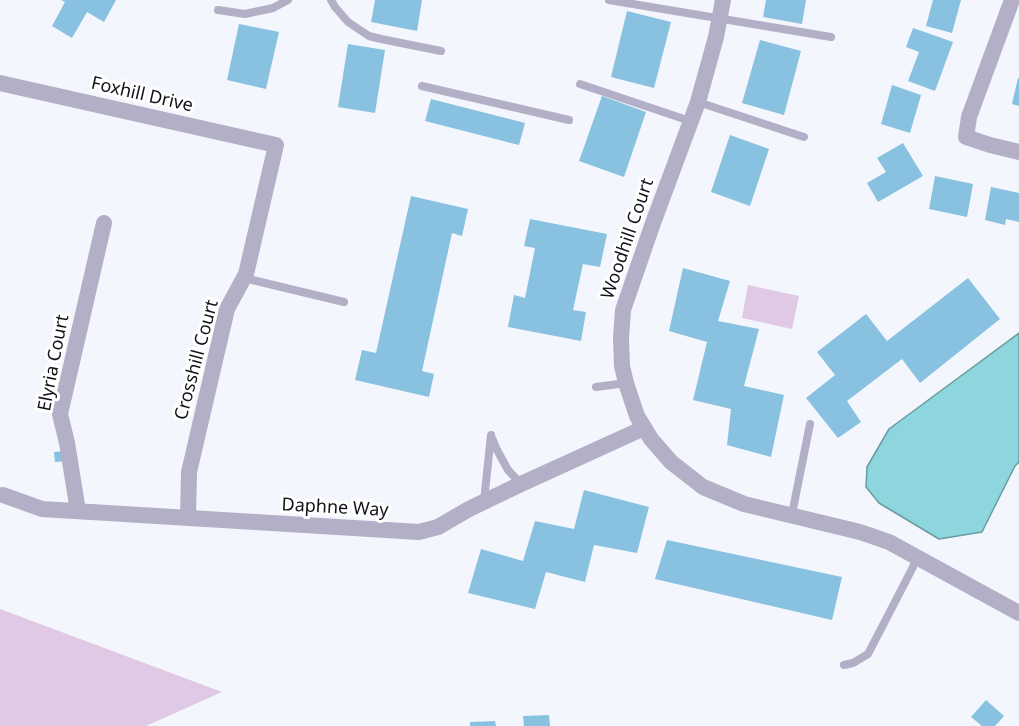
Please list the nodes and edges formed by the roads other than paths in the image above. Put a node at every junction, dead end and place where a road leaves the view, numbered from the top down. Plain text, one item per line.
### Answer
1 (288, 0) edge
2 (331, 0) edge
3 (609, 0) edge
4 (723, 0) edge
5 (1012, 0) edge
6 (219, 10) dead end
7 (719, 18) junction
8 (831, 37) dead end
9 (441, 51) dead end
10 (0, 83) edge
11 (580, 84) dead end
12 (422, 86) dead end
13 (698, 102) junction
14 (568, 120) dead end
15 (690, 121) junction
16 (804, 137) dead end
17 (276, 145) joint
18 (1019, 152) edge
19 (104, 223) dead end
20 (244, 278) junction
21 (344, 302) dead end
22 (626, 383) junction
23 (596, 387) dead end
24 (810, 424) dead end
25 (644, 428) junction
26 (520, 484) junction
27 (3, 495) dead end
28 (484, 501) junction
29 (78, 511) junction
30 (792, 514) junction
31 (188, 518) junction
32 (917, 557) junction
33 (1019, 613) edge
34 (844, 665) dead end

1 - 6 lane
2 - 9 lane
3 - 7 lane
4 - 7 street, Woodhill Court
5 - 18 street
7 - 8 lane
7 - 13 street, Woodhill Court
10 - 17 street, Foxhill Drive
11 - 15 lane
12 - 14 lane
13 - 15 street, Woodhill Court
13 - 16 lane
15 - 22 street, Woodhill Court
17 - 20 street, Crosshill Court
19 - 29 street, Elyria Court
20 - 21 lane
20 - 31 street, Crosshill Court
22 - 23 lane
22 - 25 street, Woodhill Court
24 - 30 lane
25 - 26 street, Daphne Way
25 - 30 street, Woodhill Court
26 - 28 street, Daphne Way
26 - 28 lane
27 - 29 street, Daphne Way
28 - 31 street, Daphne Way
29 - 31 street, Daphne Way
30 - 32 street, Woodhill Court
32 - 33 street, Woodhill Court
32 - 34 lane

